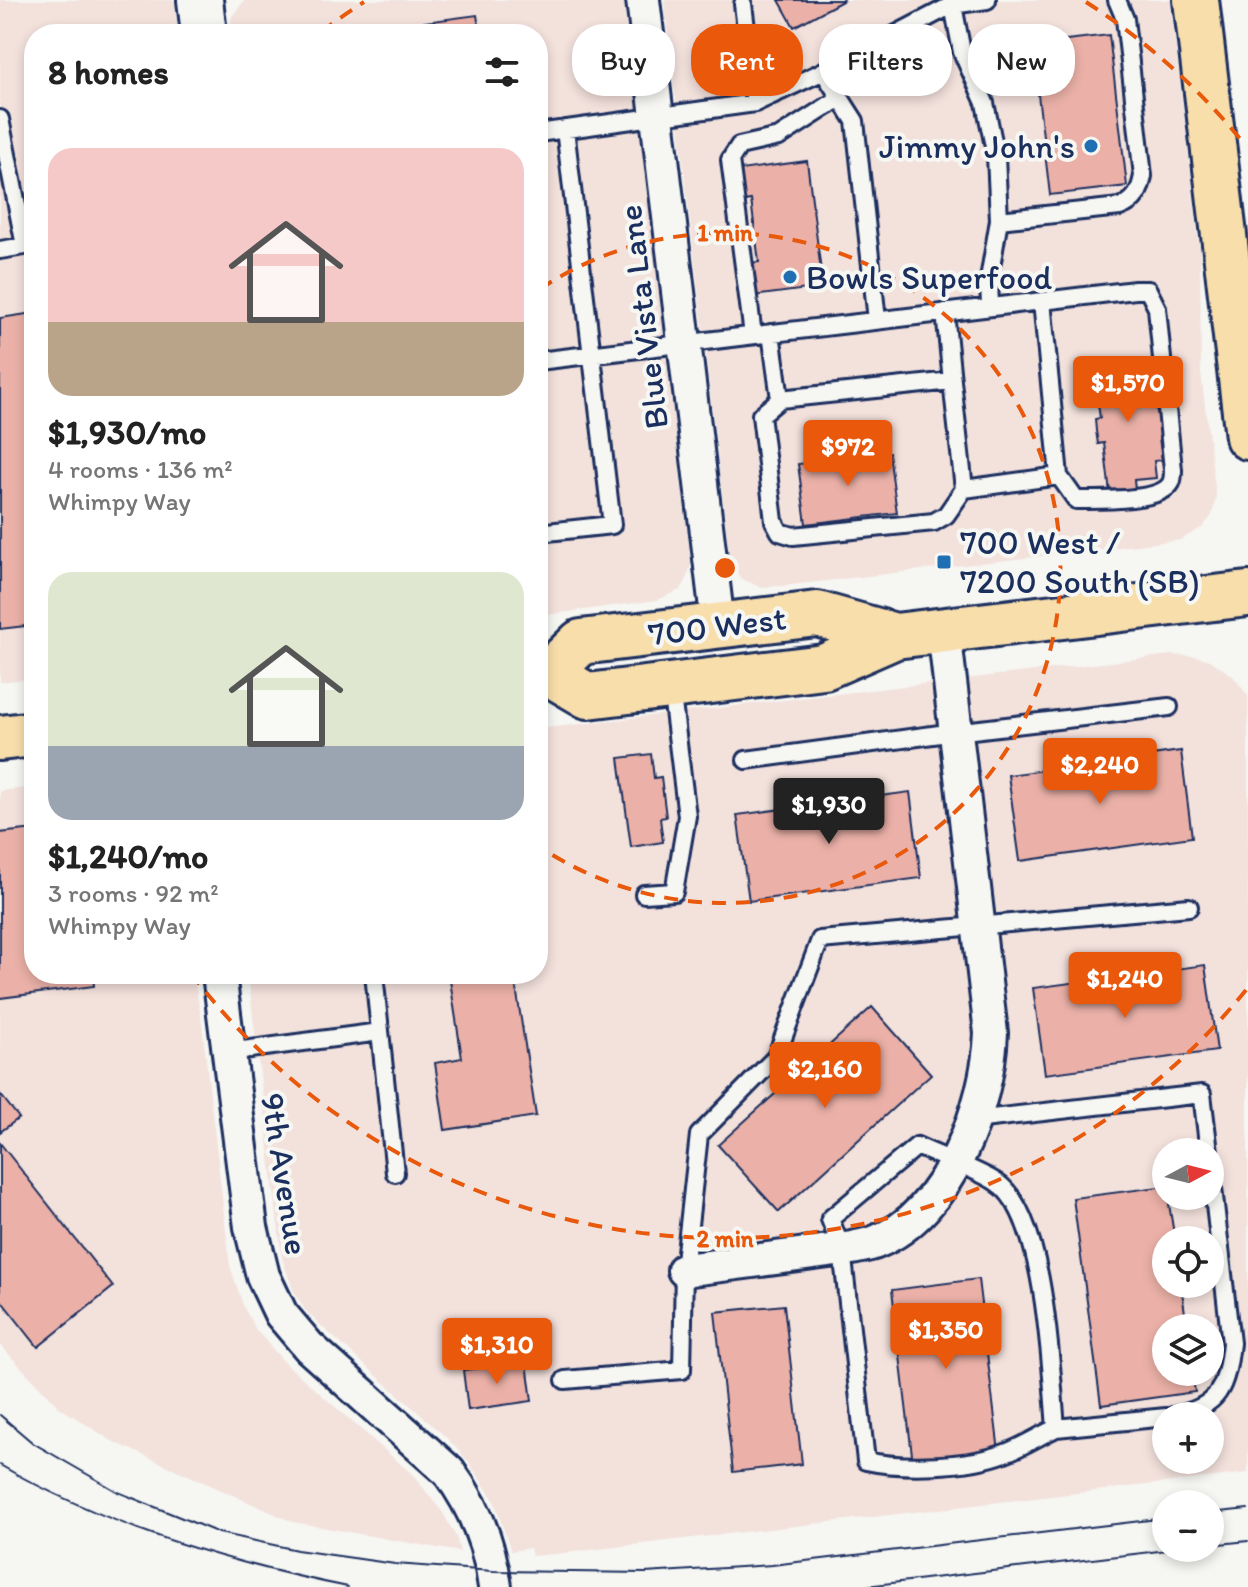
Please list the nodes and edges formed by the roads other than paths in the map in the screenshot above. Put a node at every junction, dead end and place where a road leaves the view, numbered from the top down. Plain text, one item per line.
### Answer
1 (200, 0) edge
2 (643, 0) edge
3 (987, 0) edge
4 (1117, 0) edge
5 (1196, 0) edge
6 (952, 2) edge
7 (743, 4) dead end
8 (203, 24) edge
9 (911, 24) edge
10 (819, 73) edge
11 (840, 98) joint
12 (755, 103) junction
13 (657, 118) junction
14 (0, 119) edge
15 (565, 129) junction
16 (548, 132) edge
17 (999, 220) junction
18 (24, 241) edge
19 (24, 246) edge
20 (0, 250) edge
21 (1042, 301) junction
22 (990, 307) junction
23 (945, 312) junction
24 (877, 320) junction
25 (771, 333) junction
26 (753, 335) junction
27 (685, 343) junction
28 (592, 354) junction
29 (548, 360) edge
30 (952, 381) junction
31 (780, 399) junction
32 (1248, 437) edge
33 (1059, 476) junction
34 (964, 489) junction
35 (548, 532) edge
36 (1248, 594) edge
37 (718, 625) junction
38 (944, 630) junction
39 (895, 636) junction
40 (548, 671) edge
41 (548, 676) edge
42 (671, 685) junction
43 (1169, 707) dead end
44 (955, 732) junction
45 (24, 735) edge
46 (0, 738) edge
47 (746, 760) dead end
48 (644, 894) dead end
49 (1189, 907) dead end
50 (980, 927) junction
51 (220, 984) edge
52 (375, 984) edge
53 (380, 1032) junction
54 (228, 1052) junction
55 (974, 1120) junction
56 (1207, 1138) edge
57 (953, 1163) junction
58 (395, 1173) dead end
59 (1216, 1210) edge
60 (842, 1250) junction
61 (684, 1270) junction
62 (565, 1380) dead end
63 (1210, 1402) edge
64 (1152, 1418) edge
65 (1056, 1428) junction
66 (495, 1587) edge

1 - 8 street
2 - 13 street, Blue Vista Lane
3 - 6 lane
4 - 17 lane
5 - 32 main road
6 - 9 lane
6 - 17 lane
7 - 12 lane
10 - 12 lane
11 - 24 lane
11 - 26 lane
12 - 13 lane
13 - 15 lane
13 - 27 street, Blue Vista Lane
14 - 18 lane
15 - 16 lane
15 - 28 lane
17 - 22 lane
19 - 20 lane
21 - 22 lane
21 - 33 lane
21 - 33 lane
22 - 23 lane
23 - 24 lane
23 - 30 lane
24 - 25 lane
25 - 26 lane
25 - 31 lane
26 - 27 lane
27 - 28 lane
27 - 37 street, Blue Vista Lane
28 - 29 lane
28 - 35 lane
30 - 31 lane
30 - 34 lane
31 - 34 lane
33 - 34 lane
36 - 38 main road, 700 West
37 - 39 main road, 700 West
37 - 40 main road, 700 West
38 - 39 main road, 700 West
38 - 44 street
39 - 42 main road, 700 West
41 - 42 main road, 700 West
42 - 48 lane
43 - 44 lane
44 - 47 lane
44 - 50 street
45 - 46 main road
49 - 50 lane
50 - 55 street
50 - 61 lane
51 - 54 street, 9th Avenue
52 - 53 lane
53 - 54 lane
53 - 58 lane
54 - 66 street, 9th Avenue
55 - 56 lane
55 - 57 street
57 - 60 street
57 - 60 lane
57 - 65 lane
59 - 63 lane
60 - 61 street
60 - 65 lane
61 - 62 lane
64 - 65 lane

